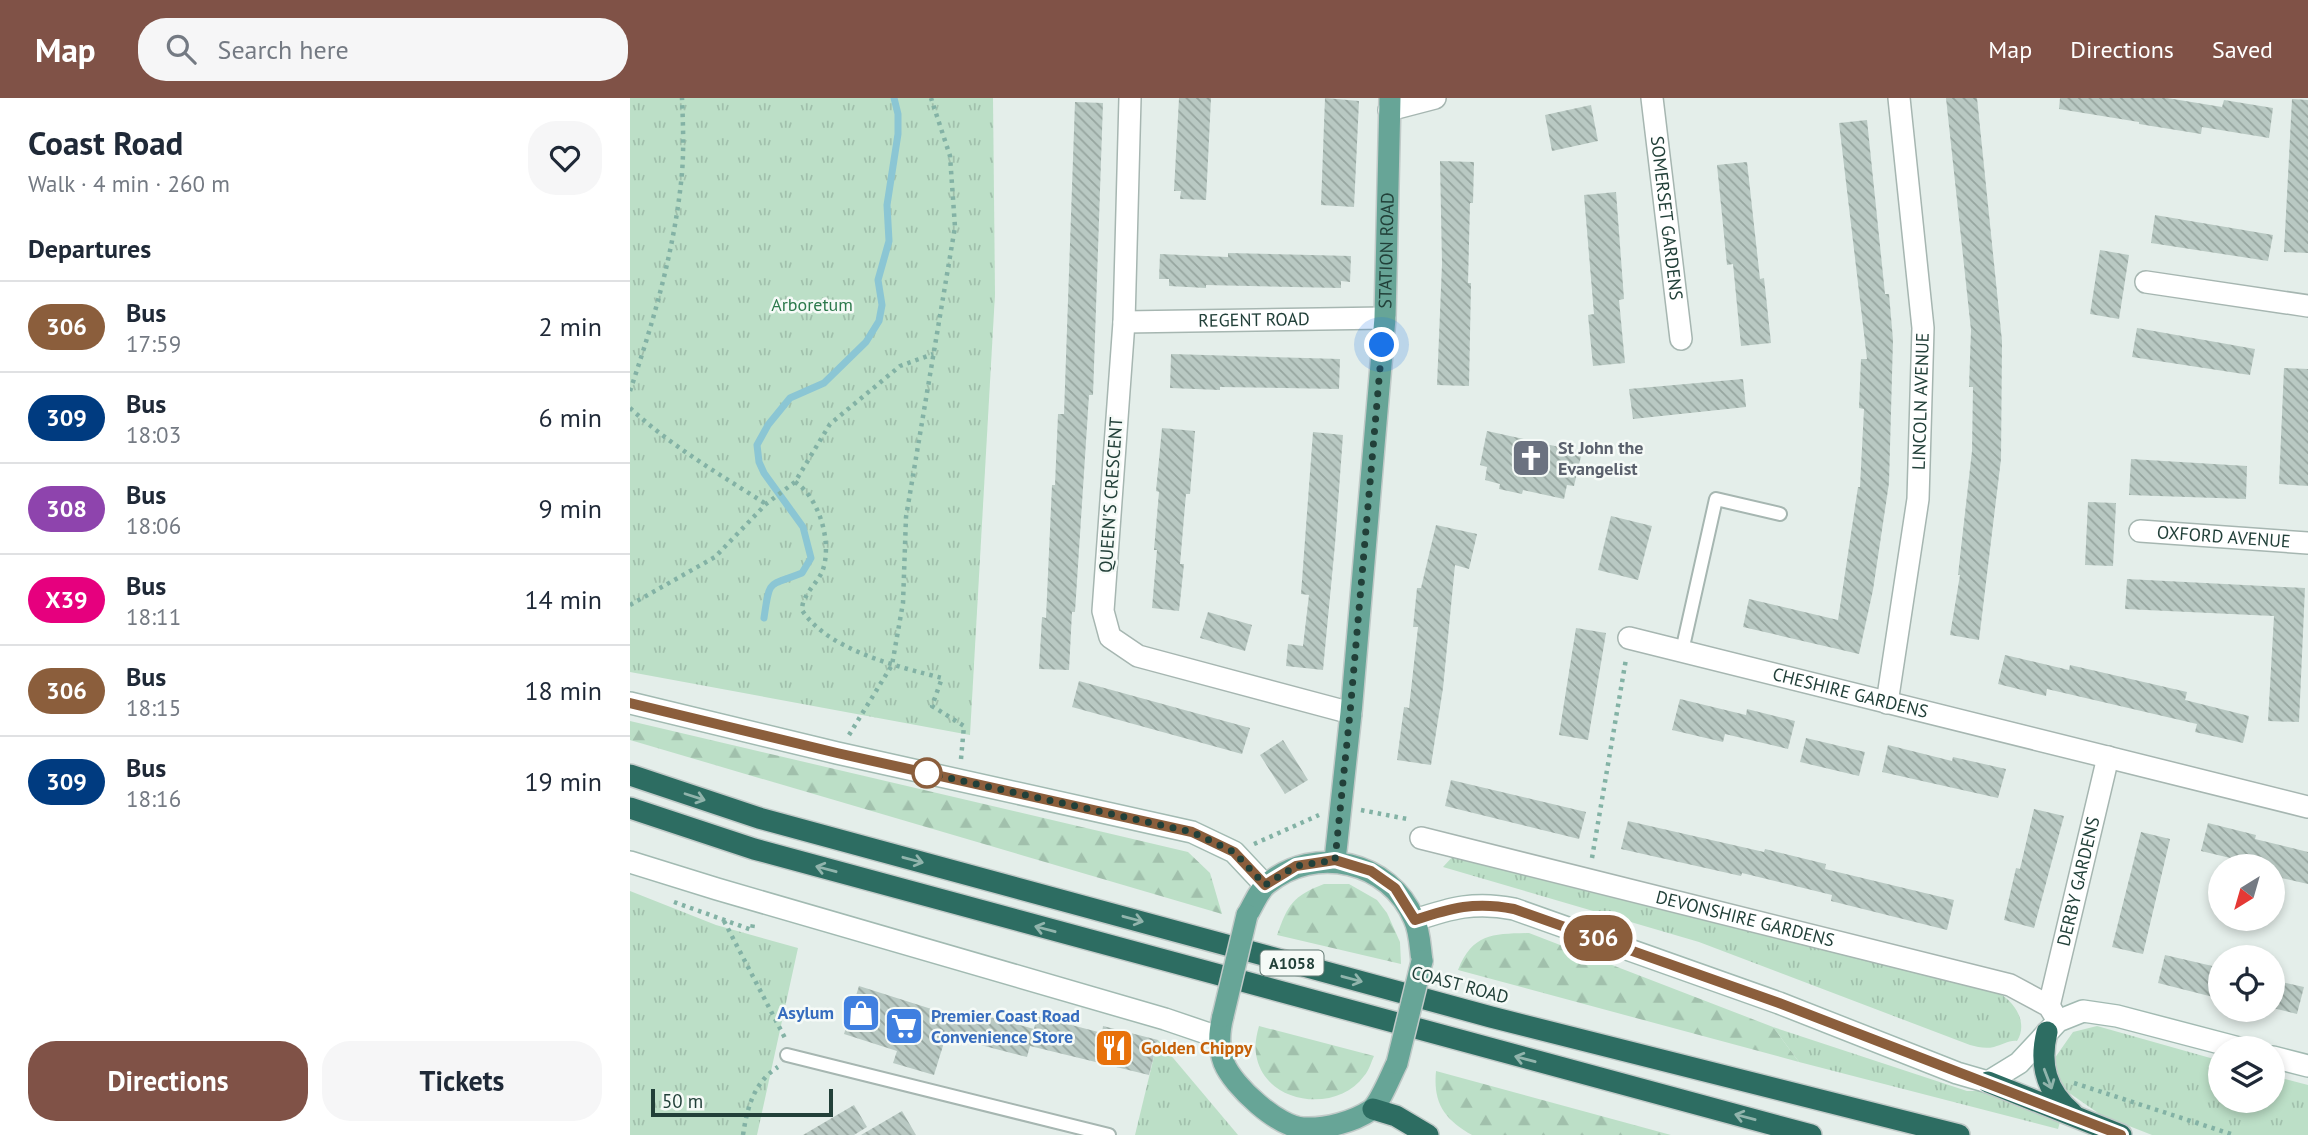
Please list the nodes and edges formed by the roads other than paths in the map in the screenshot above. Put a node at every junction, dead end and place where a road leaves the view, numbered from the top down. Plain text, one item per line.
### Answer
1 (1130, 98) edge
2 (1435, 98) edge
3 (1652, 98) edge
4 (1899, 98) edge
5 (1390, 104) edge
6 (2146, 282) dead end
7 (2308, 306) edge
8 (1385, 318) junction
9 (1124, 322) junction
10 (1681, 339) dead end
11 (1780, 514) dead end
12 (2140, 531) dead end
13 (2308, 543) edge
14 (1629, 638) road end
15 (1682, 651) junction
16 (630, 703) edge
17 (1888, 703) junction
18 (1350, 713) junction
19 (2108, 757) junction
20 (630, 775) edge
21 (2308, 807) edge
22 (630, 808) edge
23 (1421, 838) dead end
24 (1335, 860) junction
25 (630, 862) edge
26 (1265, 885) junction
27 (1415, 920) junction
28 (2051, 1020) junction
29 (1218, 1037) junction
30 (2208, 1040) edge
31 (787, 1055) road end
32 (2285, 1060) edge
33 (2308, 1066) edge
34 (1987, 1082) junction
35 (1373, 1109) junction
36 (2077, 1116) junction
37 (1301, 1132) edge
38 (1110, 1135) edge
39 (1427, 1135) edge
40 (1811, 1135) edge
41 (1959, 1135) edge
42 (2121, 1135) edge

1 - 9 street, QUEEN'S CRESCENT
2 - 5 street
3 - 10 street, SOMERSET GARDENS
4 - 17 street, LINCOLN AVENUE
5 - 8 main road, STATION ROAD
6 - 7 street
8 - 9 street, REGENT ROAD
8 - 18 main road, STATION ROAD
9 - 18 street, QUEEN'S CRESCENT
11 - 15 lane
12 - 13 street, OXFORD AVENUE
14 - 15 street, CHESHIRE GARDENS
15 - 17 street, CHESHIRE GARDENS
16 - 26 street
17 - 19 street, CHESHIRE GARDENS
18 - 24 main road, STATION ROAD
19 - 21 street, CHESHIRE GARDENS
19 - 28 street, DERBY GARDENS
20 -> 41 highway, COAST ROAD / A1058
40 -> 22 highway, A1058
23 - 28 street, DEVONSHIRE GARDENS
24 - 26 main road
24 - 27 main road
25 - 29 street
26 - 29 main road, bridge
27 - 34 street
27 - 35 main road, bridge
28 - 30 street
28 - 34 street
28 -> 36 highway
29 - 37 main road
31 - 38 lane
32 - 33 street
34 - 36 highway
35 - 37 main road
35 - 39 highway
36 - 42 highway

